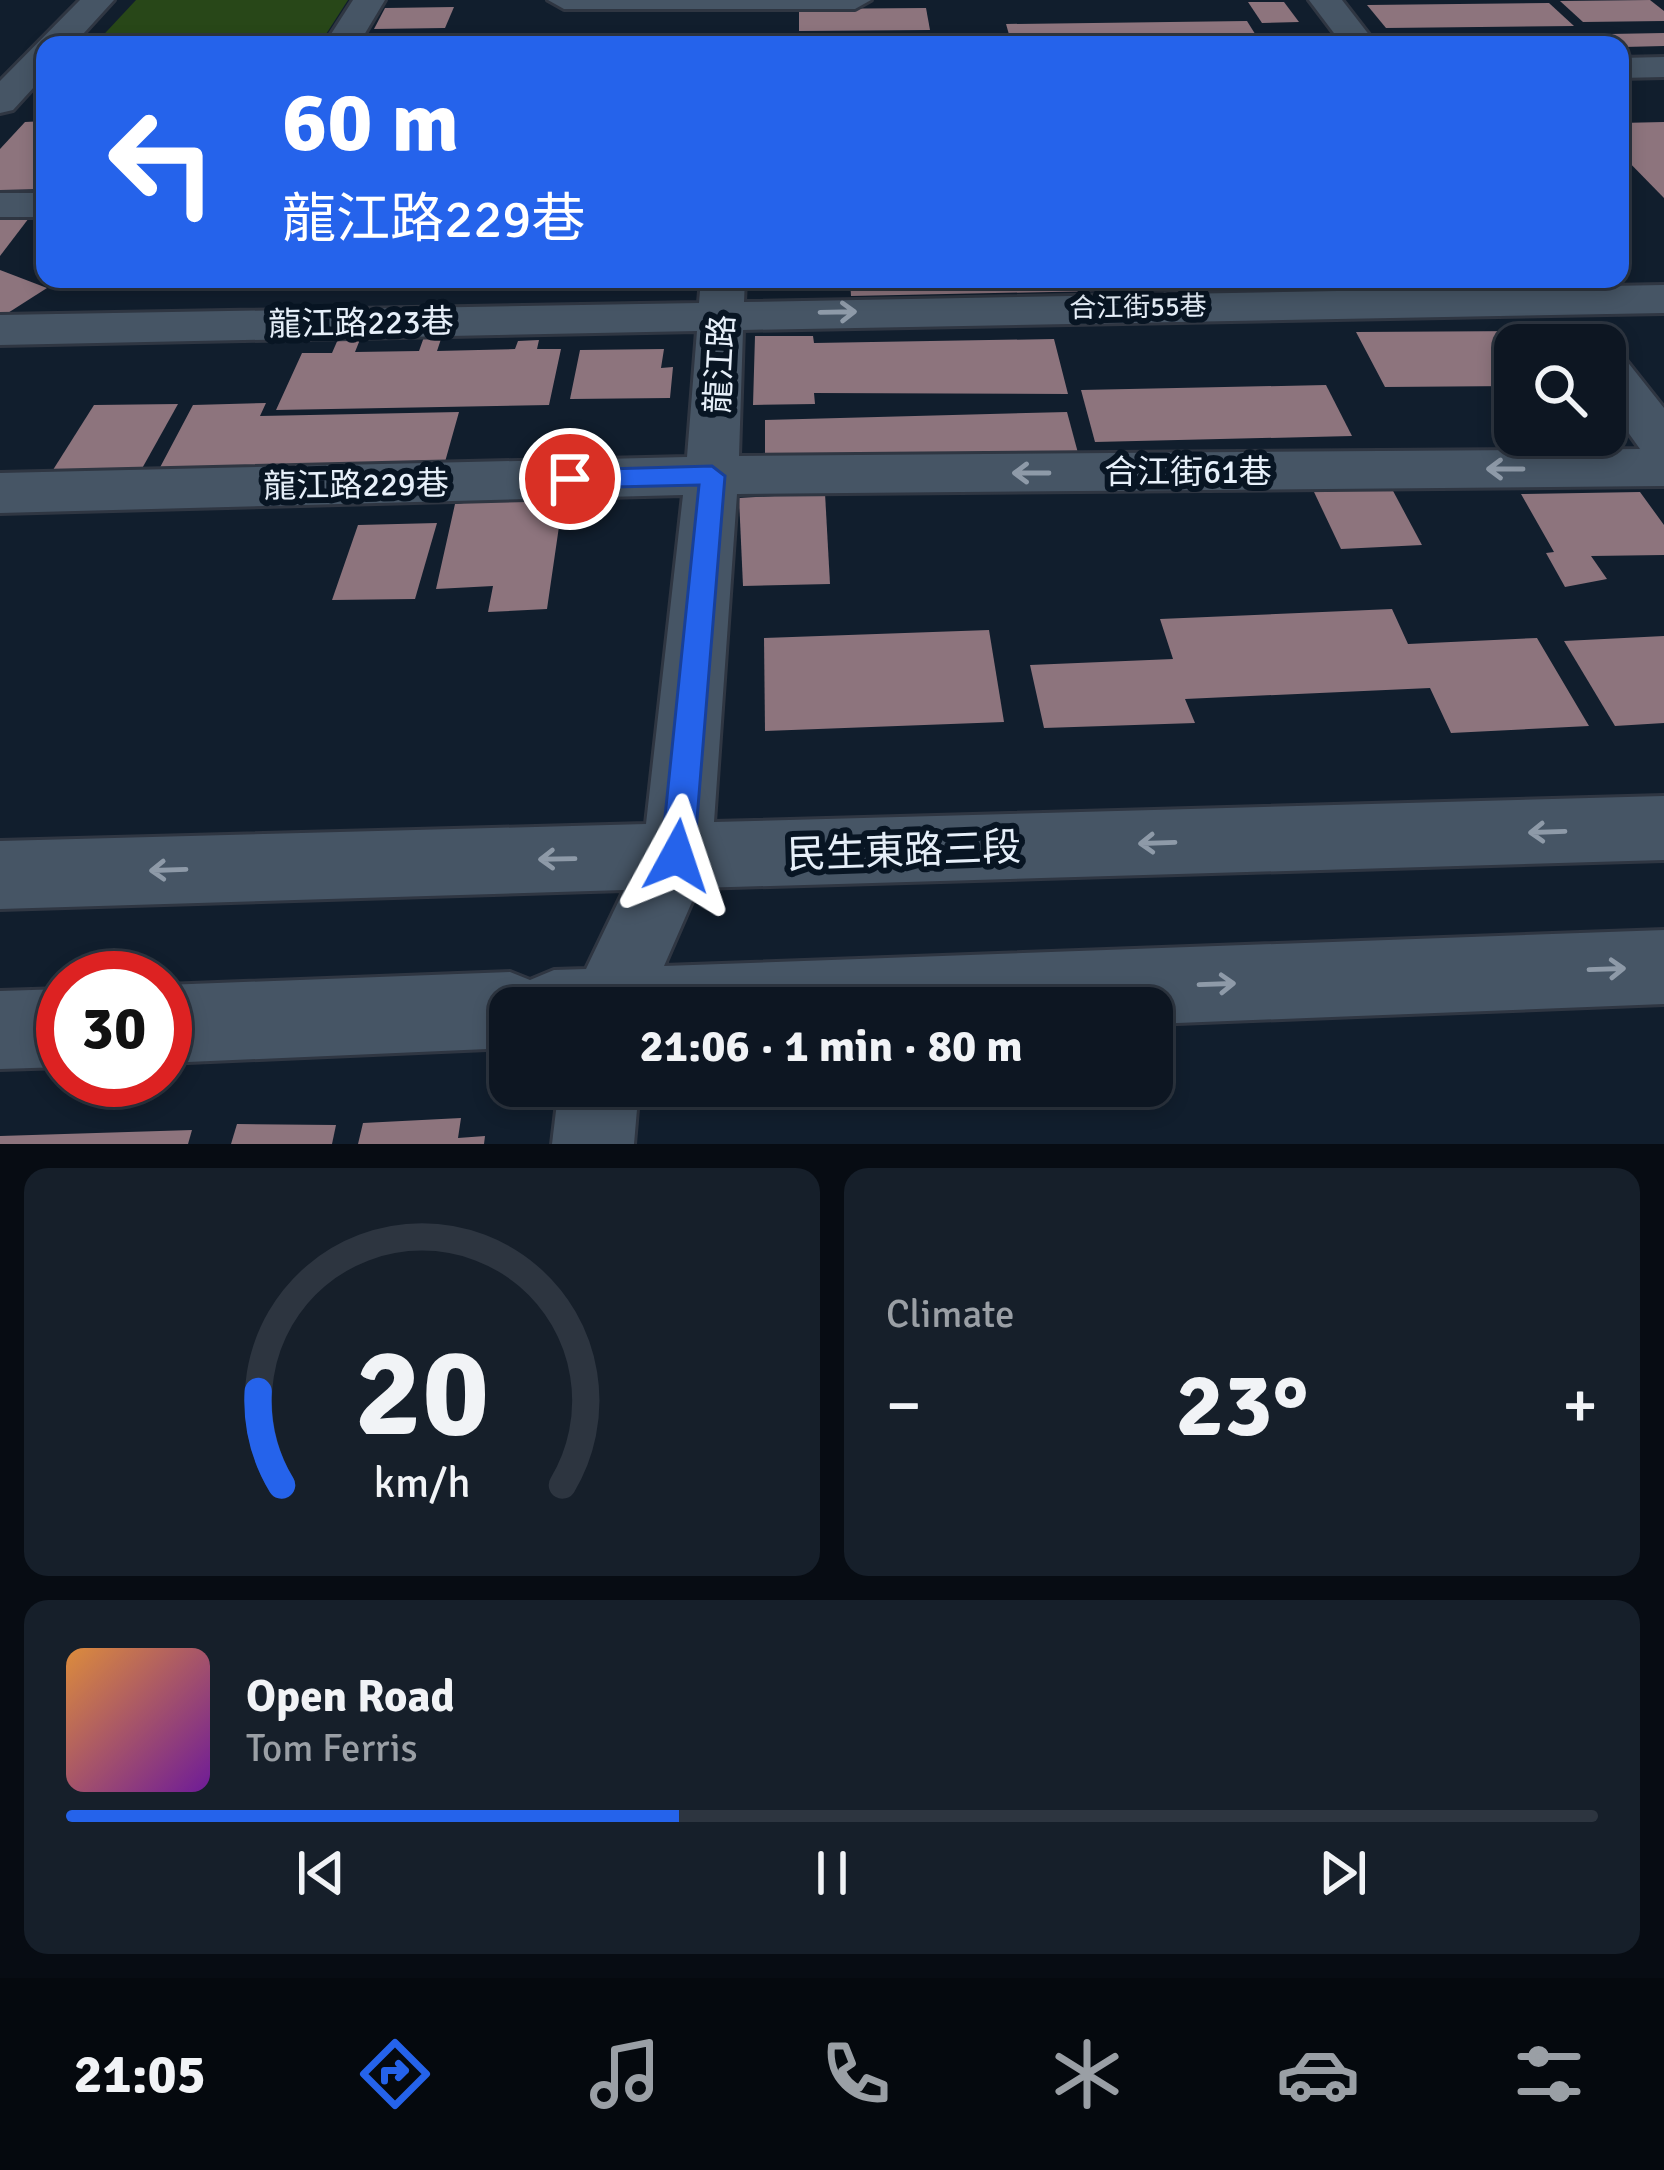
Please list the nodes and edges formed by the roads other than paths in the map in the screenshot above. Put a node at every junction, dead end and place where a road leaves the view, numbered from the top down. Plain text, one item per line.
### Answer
1 (98, 0) edge
2 (369, 0) edge
3 (564, 0) edge
4 (855, 0) edge
5 (1325, 0) edge
6 (743, 8) edge
7 (63, 36) edge
8 (346, 36) edge
9 (1353, 36) edge
10 (36, 66) edge
11 (1664, 67) edge
12 (1629, 68) edge
13 (14, 93) edge
14 (36, 205) edge
15 (0, 206) edge
16 (1547, 290) edge
17 (722, 296) edge
18 (1664, 299) edge
19 (1573, 324) edge
20 (0, 330) edge
21 (1626, 394) edge
22 (1664, 444) edge
23 (1664, 467) edge
24 (712, 476) junction
25 (0, 493) edge
26 (1664, 829) edge
27 (677, 856) junction
28 (0, 875) edge
29 (1664, 967) edge
30 (602, 987) edge
31 (1127, 987) edge
32 (489, 1011) edge
33 (192, 1023) edge
34 (36, 1029) edge
35 (0, 1030) edge
36 (597, 1107) edge
37 (593, 1144) edge

1 - 7 street
2 - 8 street
3 - 6 street
4 - 6 street
5 - 9 street
10 - 13 street
11 - 12 street
14 - 15 street
17 -> 16 street, 合江街55巷
16 - 18 street, 合江街55巷
16 - 19 street
17 - 20 street, 龍江路223巷
17 - 24 street, 龍江路
21 - 22 street
23 -> 24 street, 合江街61巷
24 - 25 street, 龍江路229巷
24 - 27 street, 龍江路
26 -> 27 street, 民生東路三段
27 -> 28 street, 民生東路三段
27 - 30 street, 龍江路
31 -> 29 street
32 - 33 street
34 - 35 street
36 - 37 street

